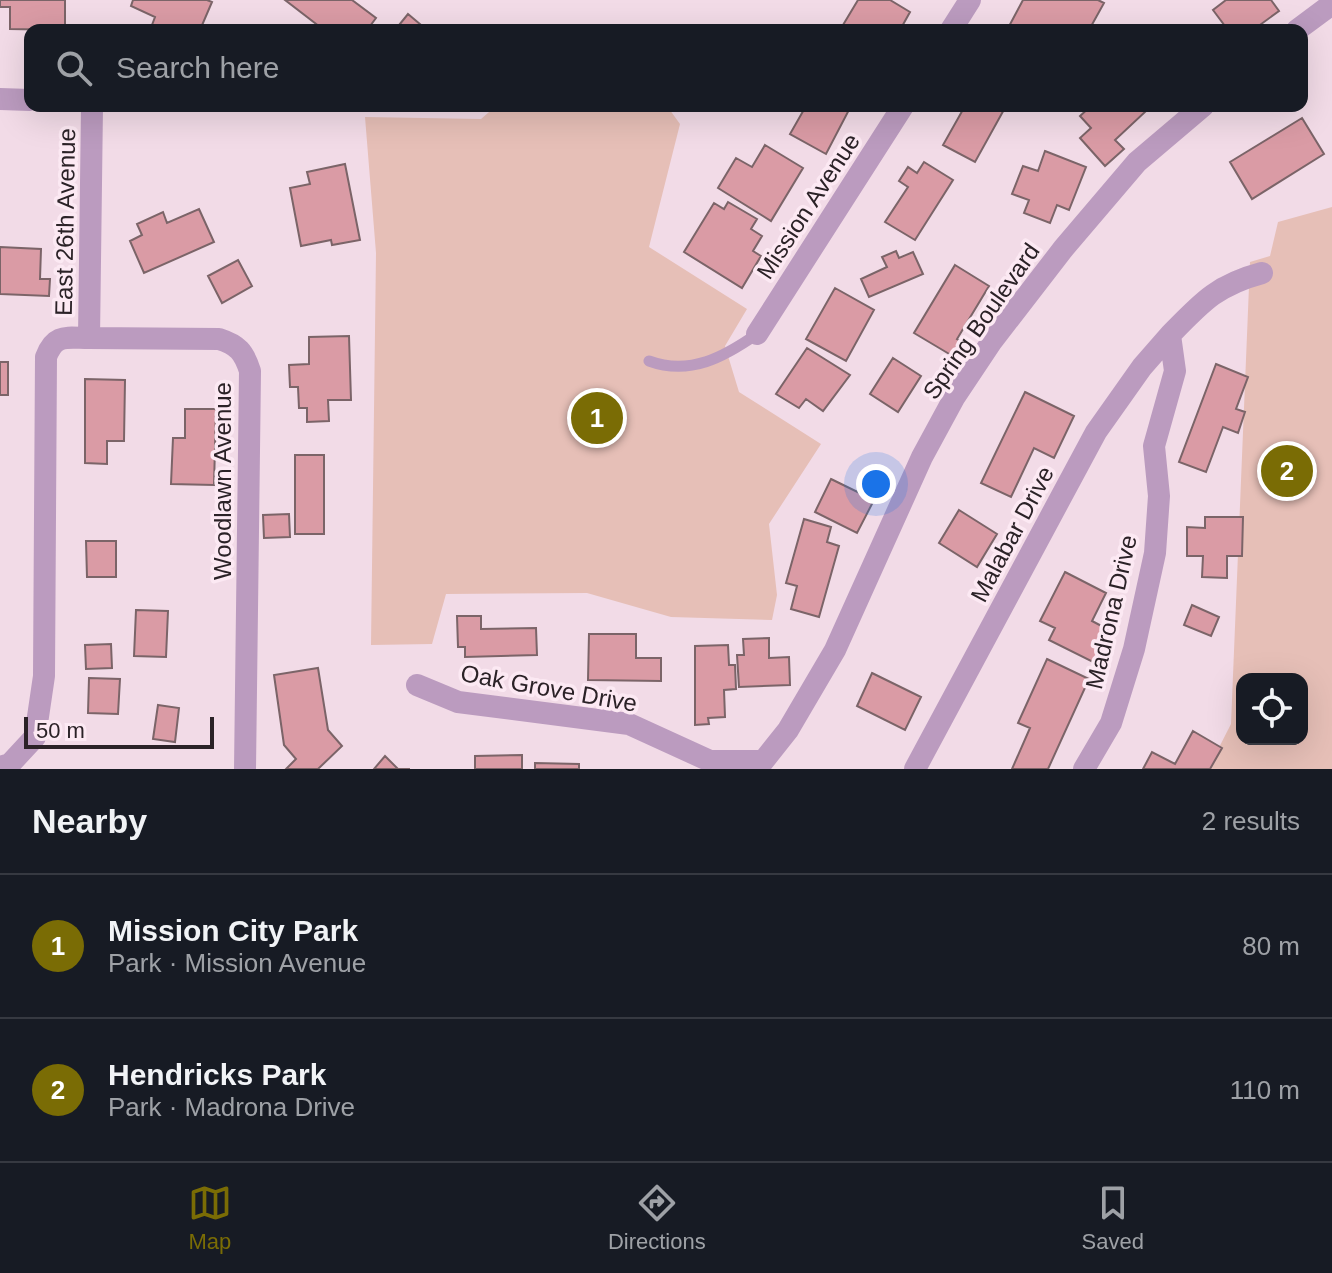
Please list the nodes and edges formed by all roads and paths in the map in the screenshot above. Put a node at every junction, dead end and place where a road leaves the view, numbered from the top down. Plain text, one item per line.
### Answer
1 (970, 0) edge
2 (1332, 4) edge
3 (955, 24) edge
4 (1305, 24) edge
5 (0, 99) edge
6 (24, 100) edge
7 (92, 112) edge
8 (899, 112) edge
9 (1196, 112) edge
10 (1262, 273) dead end
11 (757, 334) joint
12 (1170, 335) junction
13 (89, 338) junction
14 (649, 361) dead end
15 (417, 685) dead end
16 (760, 765) edge
17 (0, 767) edge
18 (245, 769) edge
19 (915, 769) edge
20 (1084, 769) edge

1 - 3 street
2 - 4 street
5 - 6 street
7 - 13 street, East 26th Avenue
8 - 11 street, Mission Avenue
9 - 16 street, Spring Boulevard
10 - 12 street
11 - 14 lane
12 - 19 street, Malabar Drive
12 - 20 street, Madrona Drive
13 - 17 street, East 26th Avenue
13 - 18 street, Woodlawn Avenue
15 - 16 street, Oak Grove Drive

